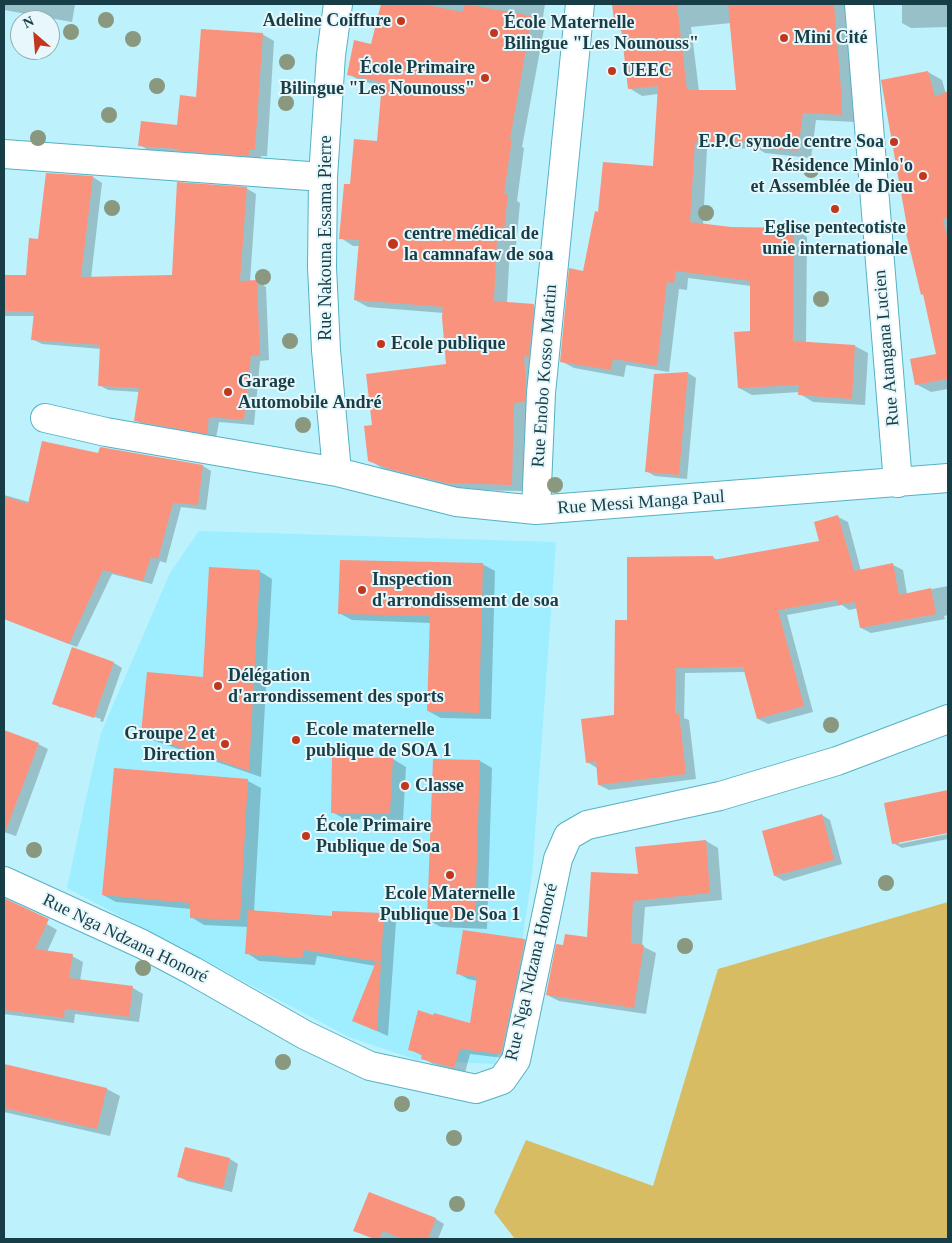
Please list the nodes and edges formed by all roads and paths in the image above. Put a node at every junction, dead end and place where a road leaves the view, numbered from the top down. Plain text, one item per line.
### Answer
1 (338, 4) edge
2 (580, 4) edge
3 (859, 4) edge
4 (4, 154) edge
5 (323, 177) junction
6 (45, 418) dead end
7 (337, 472) junction
8 (948, 478) edge
9 (898, 483) junction
10 (536, 510) junction
11 (948, 719) edge
12 (4, 881) edge

1 - 5 street, Rue Nakouna Essama Pierre
2 - 10 street, Rue Enobo Kosso Martin
3 - 9 street, Rue Atangana Lucien
4 - 5 street
5 - 7 street, Rue Nakouna Essama Pierre
6 - 7 street, Rue Messi Manga Paul
7 - 10 street, Rue Messi Manga Paul
8 - 9 street, Rue Messi Manga Paul
9 - 10 street, Rue Messi Manga Paul
11 - 12 street, Rue Nga Ndzana Honoré

